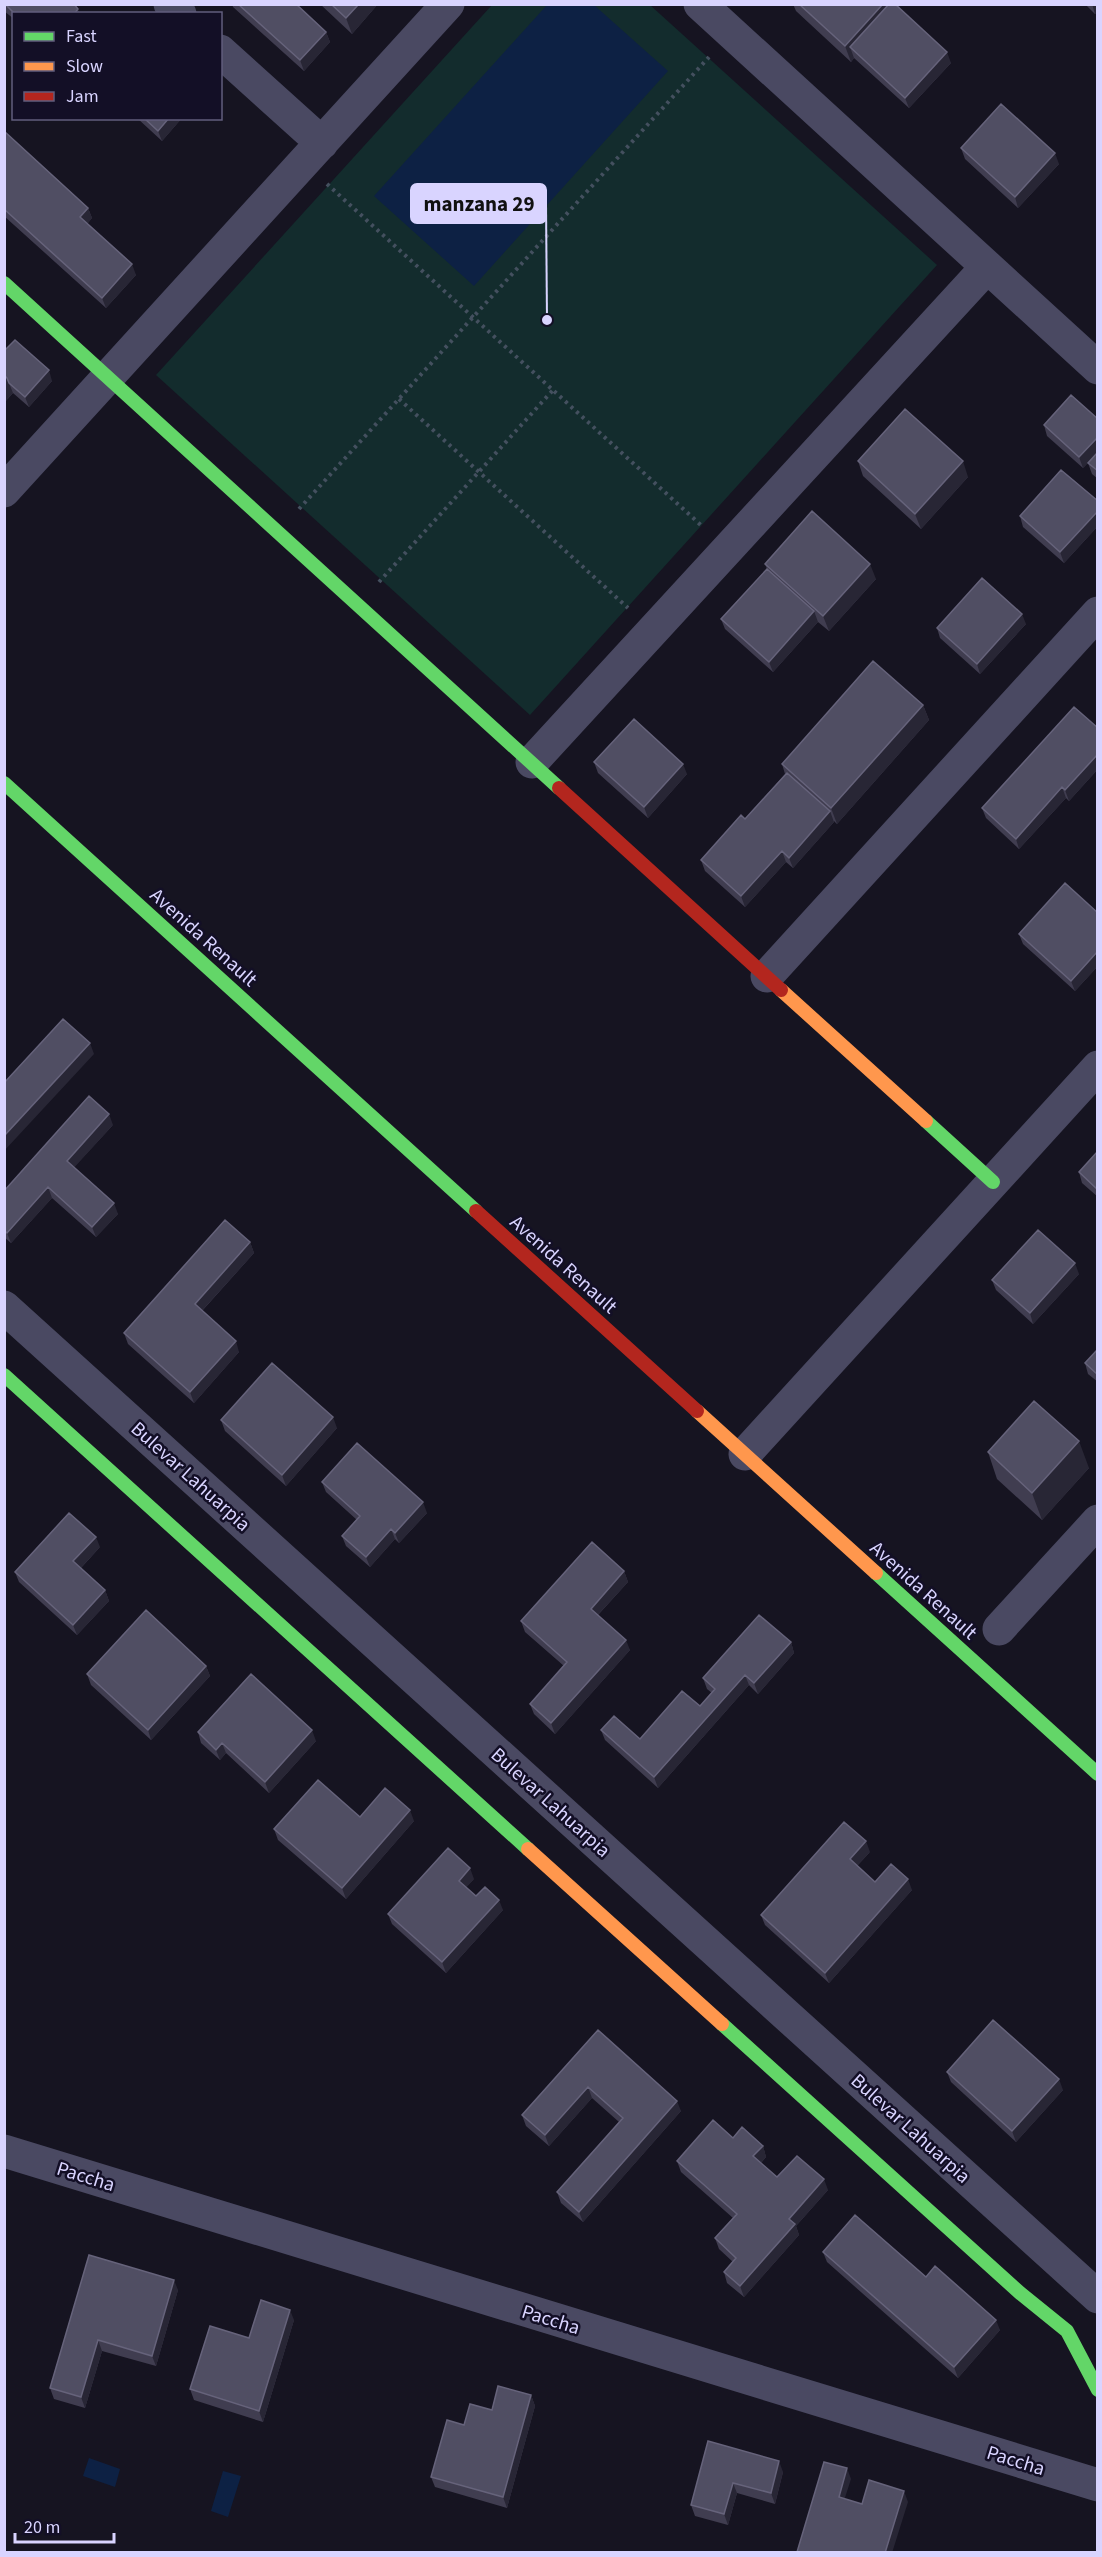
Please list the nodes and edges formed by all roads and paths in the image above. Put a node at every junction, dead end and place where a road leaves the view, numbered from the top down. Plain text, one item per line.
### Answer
1 (448, 4) edge
2 (700, 4) edge
3 (731, 33) junction
4 (222, 53) edge
5 (313, 153) junction
6 (987, 267) junction
7 (4, 283) edge
8 (473, 317) junction
9 (1098, 368) edge
10 (108, 377) junction
11 (553, 390) junction
12 (399, 399) junction
13 (479, 472) junction
14 (4, 491) edge
15 (278, 532) junction
16 (728, 550) junction
17 (359, 605) junction
18 (1098, 613) edge
19 (653, 631) junction
20 (532, 762) junction
21 (4, 783) edge
22 (766, 976) junction
23 (1098, 1067) edge
24 (993, 1182) junction
25 (4, 1307) edge
26 (4, 1375) edge
27 (745, 1455) junction
28 (1098, 1521) edge
29 (999, 1629) dead end
30 (1098, 1774) edge
31 (4, 2151) edge
32 (1098, 2299) edge
33 (1067, 2331) junction
34 (1098, 2390) edge
35 (1098, 2485) edge

1 - 5 street
2 - 3 street
3 - 6 street
3 - 8 path
4 - 5 street
5 - 8 path
5 - 10 street
6 - 9 street
6 - 16 street
7 - 10 street
8 - 11 path
8 - 12 path
10 - 14 street
10 - 15 street
11 - 13 path
11 - 16 path
12 - 13 path
12 - 15 path
13 - 17 path
13 - 19 path
15 - 17 street
16 - 19 street
17 - 20 street
18 - 22 street
19 - 20 street
20 - 22 street
21 - 27 street, Avenida Renault
22 - 24 street
23 - 24 street
24 - 27 street
25 - 32 street, Bulevar Lahuarpia
26 - 33 street
27 - 30 street, Avenida Renault
28 - 29 street
31 - 35 street, Paccha
32 - 33 street
33 - 34 street

